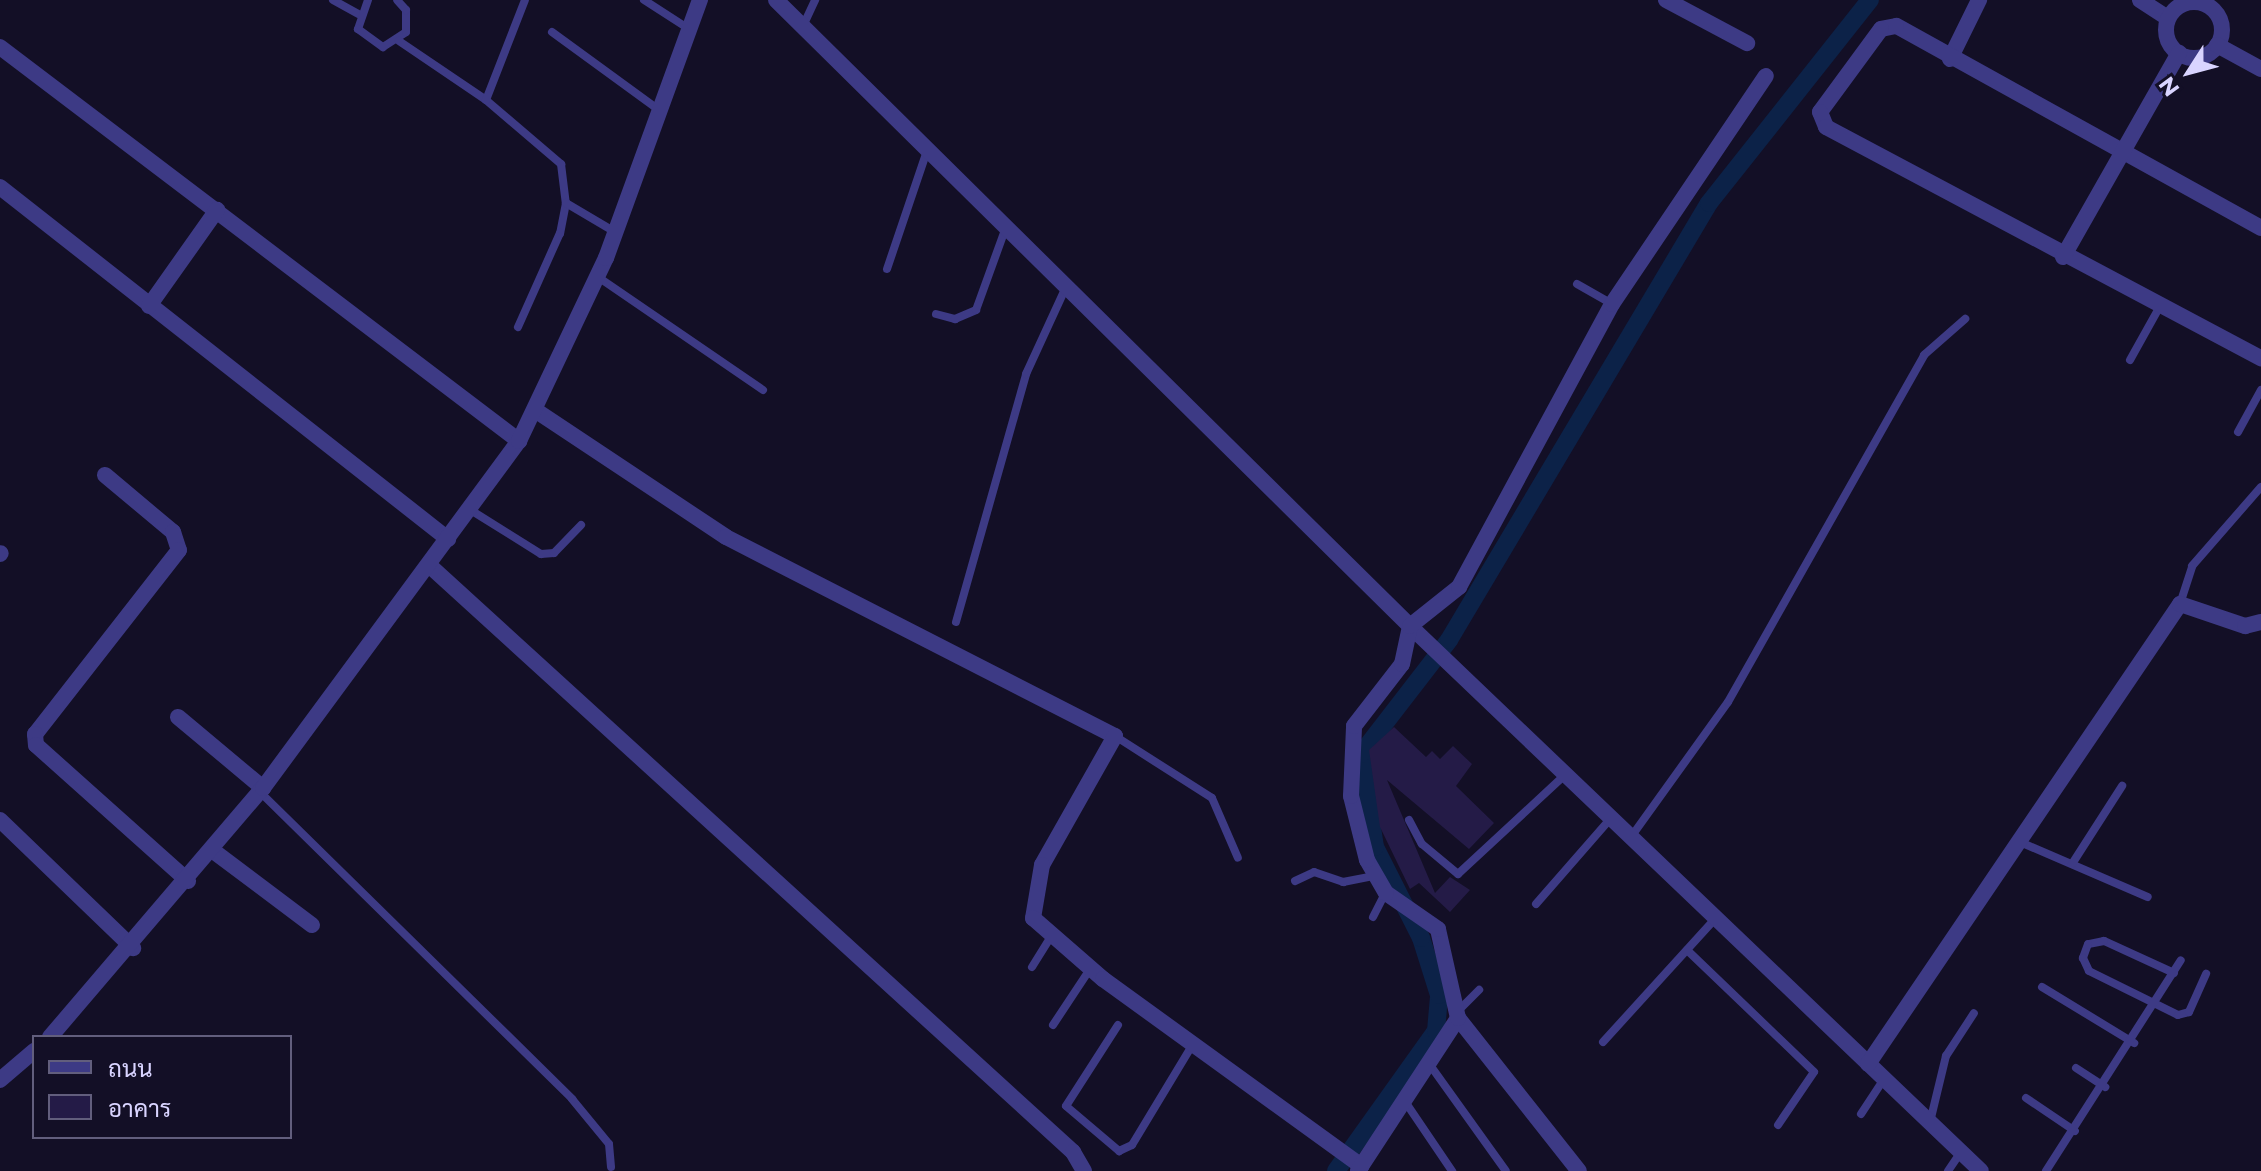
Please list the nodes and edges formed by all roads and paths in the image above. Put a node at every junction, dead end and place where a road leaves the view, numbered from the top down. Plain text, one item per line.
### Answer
1 (333, 0) edge
2 (368, 0) edge
3 (397, 0) edge
4 (525, 0) edge
5 (644, 0) edge
6 (700, 0) edge
7 (776, 0) edge
8 (815, 0) edge
9 (1666, 0) edge
10 (1979, 0) edge
11 (2140, 0) edge
12 (2207, 2) edge
13 (358, 14) junction
14 (2168, 18) junction
15 (803, 26) junction
16 (689, 29) junction
17 (552, 32) dead end
18 (399, 41) junction
19 (1747, 43) dead end
20 (2217, 45) junction
21 (0, 47) edge
22 (2179, 53) junction
23 (1950, 59) junction
24 (2261, 69) edge
25 (1766, 76) dead end
26 (486, 100) junction
27 (660, 110) junction
28 (927, 151) junction
29 (2121, 152) junction
30 (0, 187) edge
31 (566, 203) junction
32 (217, 210) junction
33 (1006, 226) junction
34 (2261, 228) edge
35 (615, 232) junction
36 (2063, 257) junction
37 (887, 269) dead end
38 (598, 277) junction
39 (1577, 284) dead end
40 (1066, 286) junction
41 (1612, 304) junction
42 (149, 306) junction
43 (2159, 308) junction
44 (936, 314) dead end
45 (1965, 319) dead end
46 (518, 327) dead end
47 (2261, 358) edge
48 (2130, 360) dead end
49 (763, 390) dead end
50 (2261, 390) edge
51 (535, 410) junction
52 (2238, 432) dead end
53 (519, 441) junction
54 (105, 475) dead end
55 (2261, 487) edge
56 (469, 509) junction
57 (581, 525) dead end
58 (448, 539) junction
59 (430, 566) junction
60 (2180, 604) junction
61 (956, 622) dead end
62 (2261, 622) edge
63 (1410, 626) junction
64 (178, 717) dead end
65 (1115, 736) junction
66 (1565, 775) junction
67 (2122, 786) dead end
68 (261, 790) junction
69 (1611, 818) junction
70 (0, 820) edge
71 (1409, 820) dead end
72 (1630, 837) junction
73 (2020, 842) junction
74 (212, 850) junction
75 (1238, 858) dead end
76 (2072, 864) junction
77 (1374, 876) junction
78 (188, 881) junction
79 (1295, 881) dead end
80 (1392, 896) junction
81 (2148, 897) dead end
82 (1536, 904) dead end
83 (1373, 917) dead end
84 (1716, 918) junction
85 (312, 925) dead end
86 (1051, 937) junction
87 (133, 948) junction
88 (1687, 950) junction
89 (2181, 960) dead end
90 (1032, 967) dead end
91 (1090, 969) junction
92 (2174, 973) junction
93 (2206, 974) dead end
94 (2042, 987) dead end
95 (1479, 990) dead end
96 (2156, 1005) junction
97 (1974, 1013) dead end
98 (1458, 1015) junction
99 (1053, 1025) dead end
100 (1118, 1025) dead end
101 (52, 1035) edge
102 (1603, 1042) dead end
103 (2134, 1043) junction
104 (1193, 1044) junction
105 (32, 1053) edge
106 (1868, 1064) junction
107 (1430, 1065) junction
108 (2076, 1068) dead end
109 (1884, 1079) junction
110 (0, 1080) edge
111 (2105, 1087) junction
112 (2026, 1098) dead end
113 (1404, 1100) junction
114 (1861, 1114) dead end
115 (1930, 1122) junction
116 (1778, 1125) dead end
117 (2075, 1131) junction
118 (1961, 1152) junction
119 (1357, 1166) edge
120 (611, 1167) dead end
121 (1084, 1171) edge
122 (1452, 1171) edge
123 (1506, 1171) edge
124 (1579, 1171) edge
125 (1948, 1171) edge
126 (1981, 1171) edge
127 (2046, 1171) edge

1 - 13 lane
2 - 13 lane
3 - 18 lane
4 - 26 lane
5 - 16 lane
6 - 16 street
7 - 15 street
8 - 15 lane
9 - 19 street
10 - 23 street
11 - 14 street
12 - 14 street
12 - 20 street
13 - 18 lane
14 - 22 street
15 - 28 street
16 - 27 street
17 - 27 lane
18 - 26 lane
20 - 22 street
20 - 24 street
21 - 32 street
22 - 29 street
23 - 29 street
23 - 36 street
25 - 41 street
26 - 31 lane
27 - 35 street
28 - 33 street
28 - 37 lane
29 - 34 street
29 - 36 street
30 - 42 street
31 - 35 lane
31 - 46 lane
32 - 42 street
32 - 53 street
33 - 40 street
33 - 44 lane
35 - 38 street
36 - 43 street
38 - 49 lane
38 - 51 street
39 - 41 lane
40 - 61 lane
40 - 63 street
41 - 63 street
42 - 58 street
43 - 47 street
43 - 48 lane
45 - 72 lane
50 - 52 lane
51 - 53 street
51 - 65 street
53 - 56 street
54 - 78 street
55 - 60 lane
56 - 57 lane
56 - 58 street
58 - 59 street
59 - 68 street
59 - 121 street
60 - 62 street
60 - 73 street
63 - 66 street
63 - 77 street
64 - 68 street
65 - 75 lane
65 - 86 street
66 - 69 street
66 - 71 lane
67 - 76 lane
68 - 74 street
68 - 120 lane
69 - 72 street
69 - 82 lane
70 - 87 street
72 - 84 street
73 - 76 lane
73 - 106 street
74 - 78 street
74 - 85 street
76 - 81 lane
77 - 79 lane
77 - 80 street
78 - 87 street
80 - 83 lane
80 - 98 street
84 - 88 lane
84 - 106 street
86 - 90 lane
86 - 91 street
87 - 101 street
88 - 102 lane
88 - 116 lane
89 - 92 lane
91 - 99 lane
91 - 104 street
92 - 96 lane
92 - 96 lane
93 - 96 lane
94 - 103 lane
95 - 98 lane
96 - 103 lane
97 - 115 lane
98 - 107 street
98 - 124 street
100 - 104 lane
103 - 111 lane
104 - 119 street
105 - 110 street
106 - 109 street
107 - 113 street
107 - 123 lane
108 - 111 lane
109 - 114 lane
109 - 115 street
111 - 117 lane
112 - 117 lane
113 - 119 street
113 - 122 lane
115 - 118 street
117 - 127 lane
118 - 125 lane
118 - 126 street

